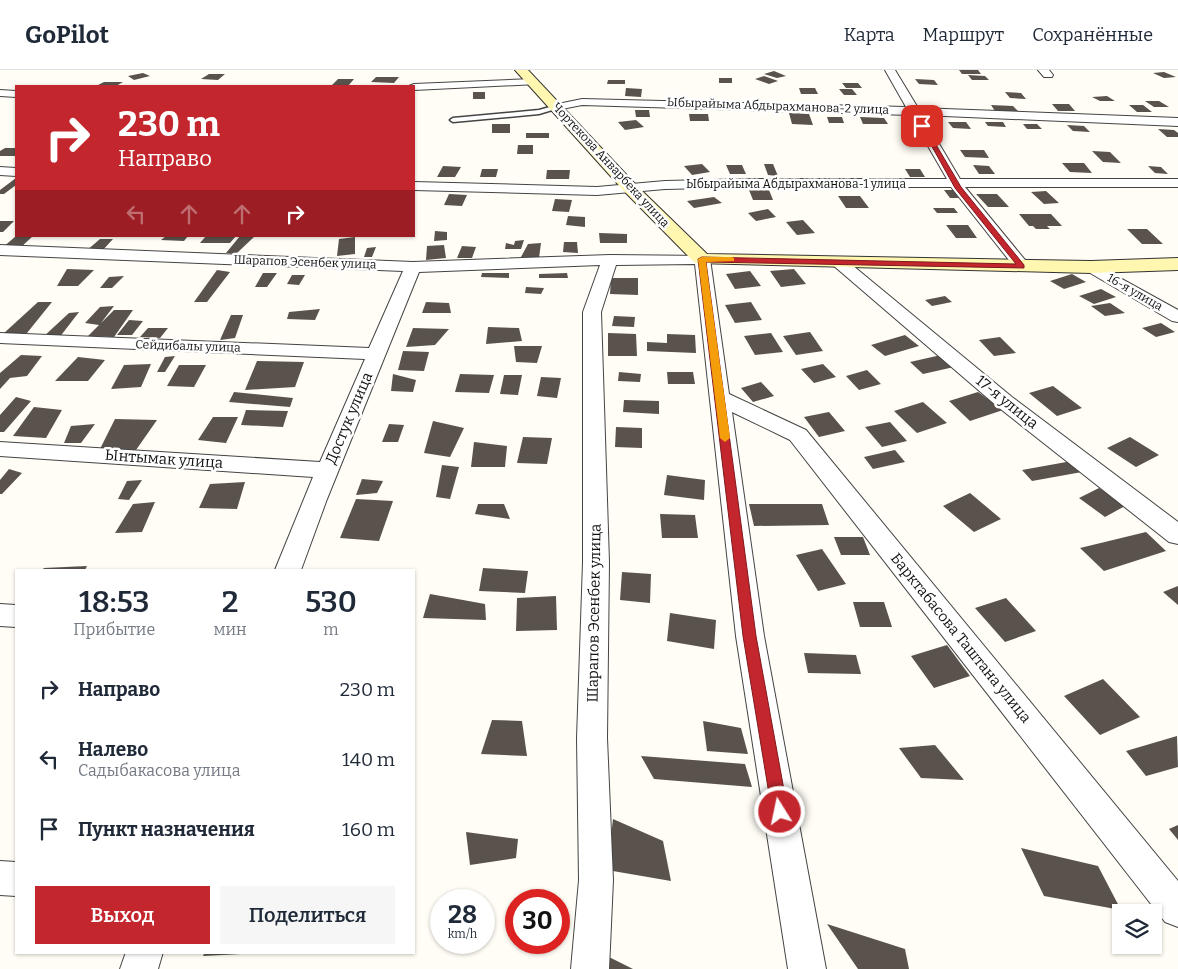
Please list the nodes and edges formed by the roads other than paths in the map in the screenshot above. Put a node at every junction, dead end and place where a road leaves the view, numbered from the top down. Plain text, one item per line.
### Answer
1 (521, 70) edge
2 (890, 70) edge
3 (533, 82) junction
4 (415, 87) edge
5 (0, 93) edge
6 (15, 94) edge
7 (557, 107) junction
8 (914, 112) junction
9 (452, 120) dead end
10 (1178, 122) edge
11 (0, 171) edge
12 (15, 172) edge
13 (1178, 183) edge
14 (957, 184) junction
15 (415, 186) edge
16 (630, 188) junction
17 (0, 250) edge
18 (702, 259) junction
19 (610, 260) junction
20 (840, 263) junction
21 (1178, 264) edge
22 (1022, 266) junction
23 (413, 267) junction
24 (1091, 268) junction
25 (1178, 317) edge
26 (0, 338) edge
27 (376, 354) junction
28 (720, 398) junction
29 (0, 449) edge
30 (327, 470) junction
31 (1178, 535) edge
32 (288, 569) edge
33 (0, 615) edge
34 (15, 616) edge
35 (0, 878) edge
36 (15, 879) edge
37 (1178, 909) edge
38 (144, 954) edge
39 (139, 969) edge
40 (590, 969) edge
41 (807, 969) edge

1 - 3 street, Чортекова Анварбека улица
2 - 8 street
3 - 4 street
3 - 7 street, Чортекова Анварбека улица
5 - 6 street
7 - 8 street, Ыбырайыма Абдырахманова-2 улица
7 - 9 lane
7 - 16 street, Чортекова Анварбека улица
8 - 10 street, Ыбырайыма Абдырахманова-2 улица
8 - 14 street
11 - 12 street
13 - 14 street, Ыбырайыма Абдырахманова-1 улица
14 - 16 street, Ыбырайыма Абдырахманова-1 улица
14 - 22 street
15 - 16 street, Ыбырайыма Абдырахманова-1 улица
16 - 18 street, Чортекова Анварбека улица
17 - 23 street, Шарапов Эсенбек улица
18 - 19 street, Шарапов Эсенбек улица
18 - 20 street
18 - 28 street
19 - 23 street, Шарапов Эсенбек улица
19 - 40 street, Шарапов Эсенбек улица
20 - 22 street
20 - 31 street, 17-я улица
21 - 24 street
22 - 24 street
23 - 27 street, Достук улица
24 - 25 street, 16-я улица
26 - 27 street, Сейдибалы улица
27 - 30 street, Достук улица
28 - 37 street, Барктабасова Таштана улица
28 - 41 street
29 - 30 street, Ынтымак улица
30 - 32 street, Достук улица
33 - 34 street
35 - 36 street
38 - 39 street

